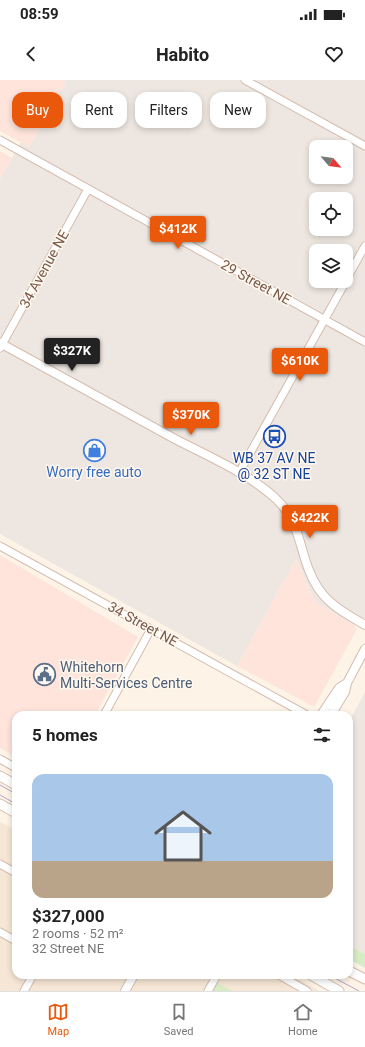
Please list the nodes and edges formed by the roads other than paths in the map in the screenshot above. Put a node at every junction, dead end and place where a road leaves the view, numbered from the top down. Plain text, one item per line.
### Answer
1 (245, 80) edge
2 (0, 140) edge
3 (365, 146) edge
4 (88, 189) junction
5 (365, 246) edge
6 (353, 268) edge
7 (342, 288) edge
8 (324, 320) junction
9 (365, 342) edge
10 (1, 345) edge
11 (239, 473) junction
12 (0, 546) edge
13 (365, 625) edge
14 (151, 629) junction
15 (365, 649) edge
16 (347, 683) junction
17 (106, 711) edge
18 (299, 711) edge
19 (324, 711) edge
20 (333, 711) edge
21 (0, 759) edge
22 (12, 766) edge
23 (0, 776) edge
24 (12, 783) edge
25 (0, 804) edge
26 (12, 811) edge
27 (0, 864) edge
28 (12, 871) edge
29 (0, 932) edge
30 (12, 939) edge
31 (353, 973) edge
32 (31, 979) edge
33 (132, 979) edge
34 (215, 979) edge
35 (286, 979) edge
36 (317, 979) edge
37 (365, 979) edge
38 (24, 991) edge
39 (125, 991) edge
40 (208, 991) edge
41 (307, 991) edge
42 (339, 991) edge

1 - 3 street
2 - 4 street, 29 Street NE
4 - 8 street, 29 Street NE
4 - 10 street, 34 Avenue NE
5 - 6 street
7 - 8 street
8 - 9 street, 29 Street NE
8 - 11 street
10 - 11 street
11 - 13 street
12 - 14 street, 34 Street NE
14 - 17 street
14 - 18 street, 34 Street NE
15 - 16 street
16 - 19 street
16 - 20 street
21 - 22 street
23 - 24 main road
25 - 26 main road
27 - 28 street
29 - 30 street
31 - 37 main road
32 - 38 street
33 - 39 street
34 - 40 street
35 - 41 street
36 - 42 main road

